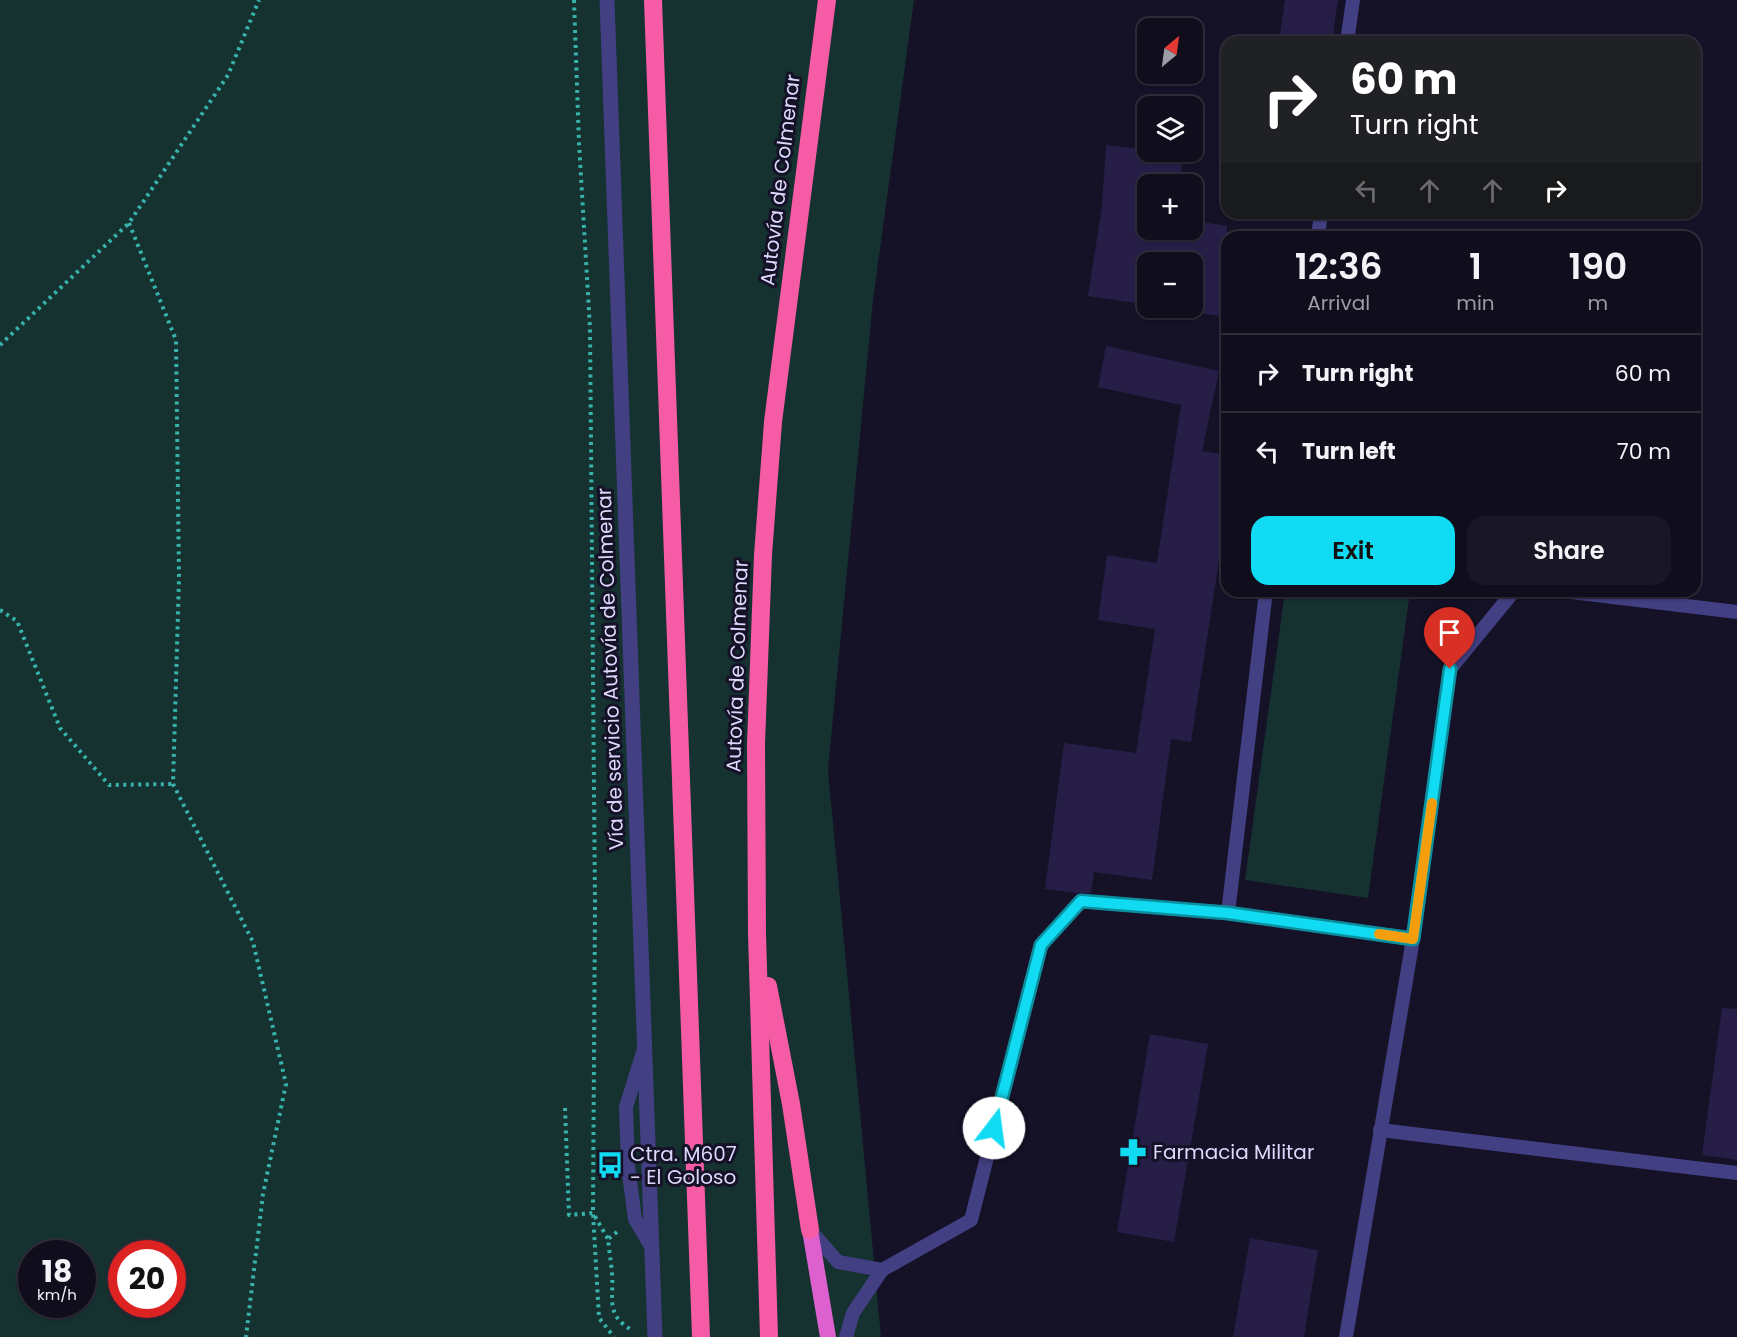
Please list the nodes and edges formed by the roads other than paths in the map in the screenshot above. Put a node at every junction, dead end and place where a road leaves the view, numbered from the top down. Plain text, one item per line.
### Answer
1 (607, 0) edge
2 (653, 0) edge
3 (826, 0) edge
4 (837, 0) edge
5 (1353, 0) edge
6 (1348, 36) edge
7 (818, 61) junction
8 (1265, 597) edge
9 (1509, 597) edge
10 (1613, 597) edge
11 (1737, 612) edge
12 (1228, 913) junction
13 (758, 934) junction
14 (1413, 939) junction
15 (645, 1048) junction
16 (1380, 1130) junction
17 (1737, 1173) edge
18 (810, 1230) junction
19 (652, 1248) junction
20 (882, 1270) junction
21 (655, 1337) edge
22 (701, 1337) edge
23 (769, 1337) edge
24 (828, 1337) edge
25 (846, 1337) edge
26 (1346, 1337) edge

1 - 15 street, Vía de servicio Autovía de Colmenar
2 - 22 highway
3 - 7 highway, Autovía de Colmenar
4 - 7 highway
5 - 6 lane
7 - 13 highway, Autovía de Colmenar
8 - 12 lane
9 - 14 lane
10 - 11 lane
12 - 14 lane
12 - 20 lane
13 - 18 highway
13 - 23 highway, Autovía de Colmenar
14 - 16 lane
15 - 19 street, Vía de servicio Autovía de Colmenar
15 - 19 lane
16 - 17 lane
16 - 26 lane
18 - 20 lane
18 - 24 highway
19 - 21 street, Vía de servicio Autovía de Colmenar
20 - 25 lane

